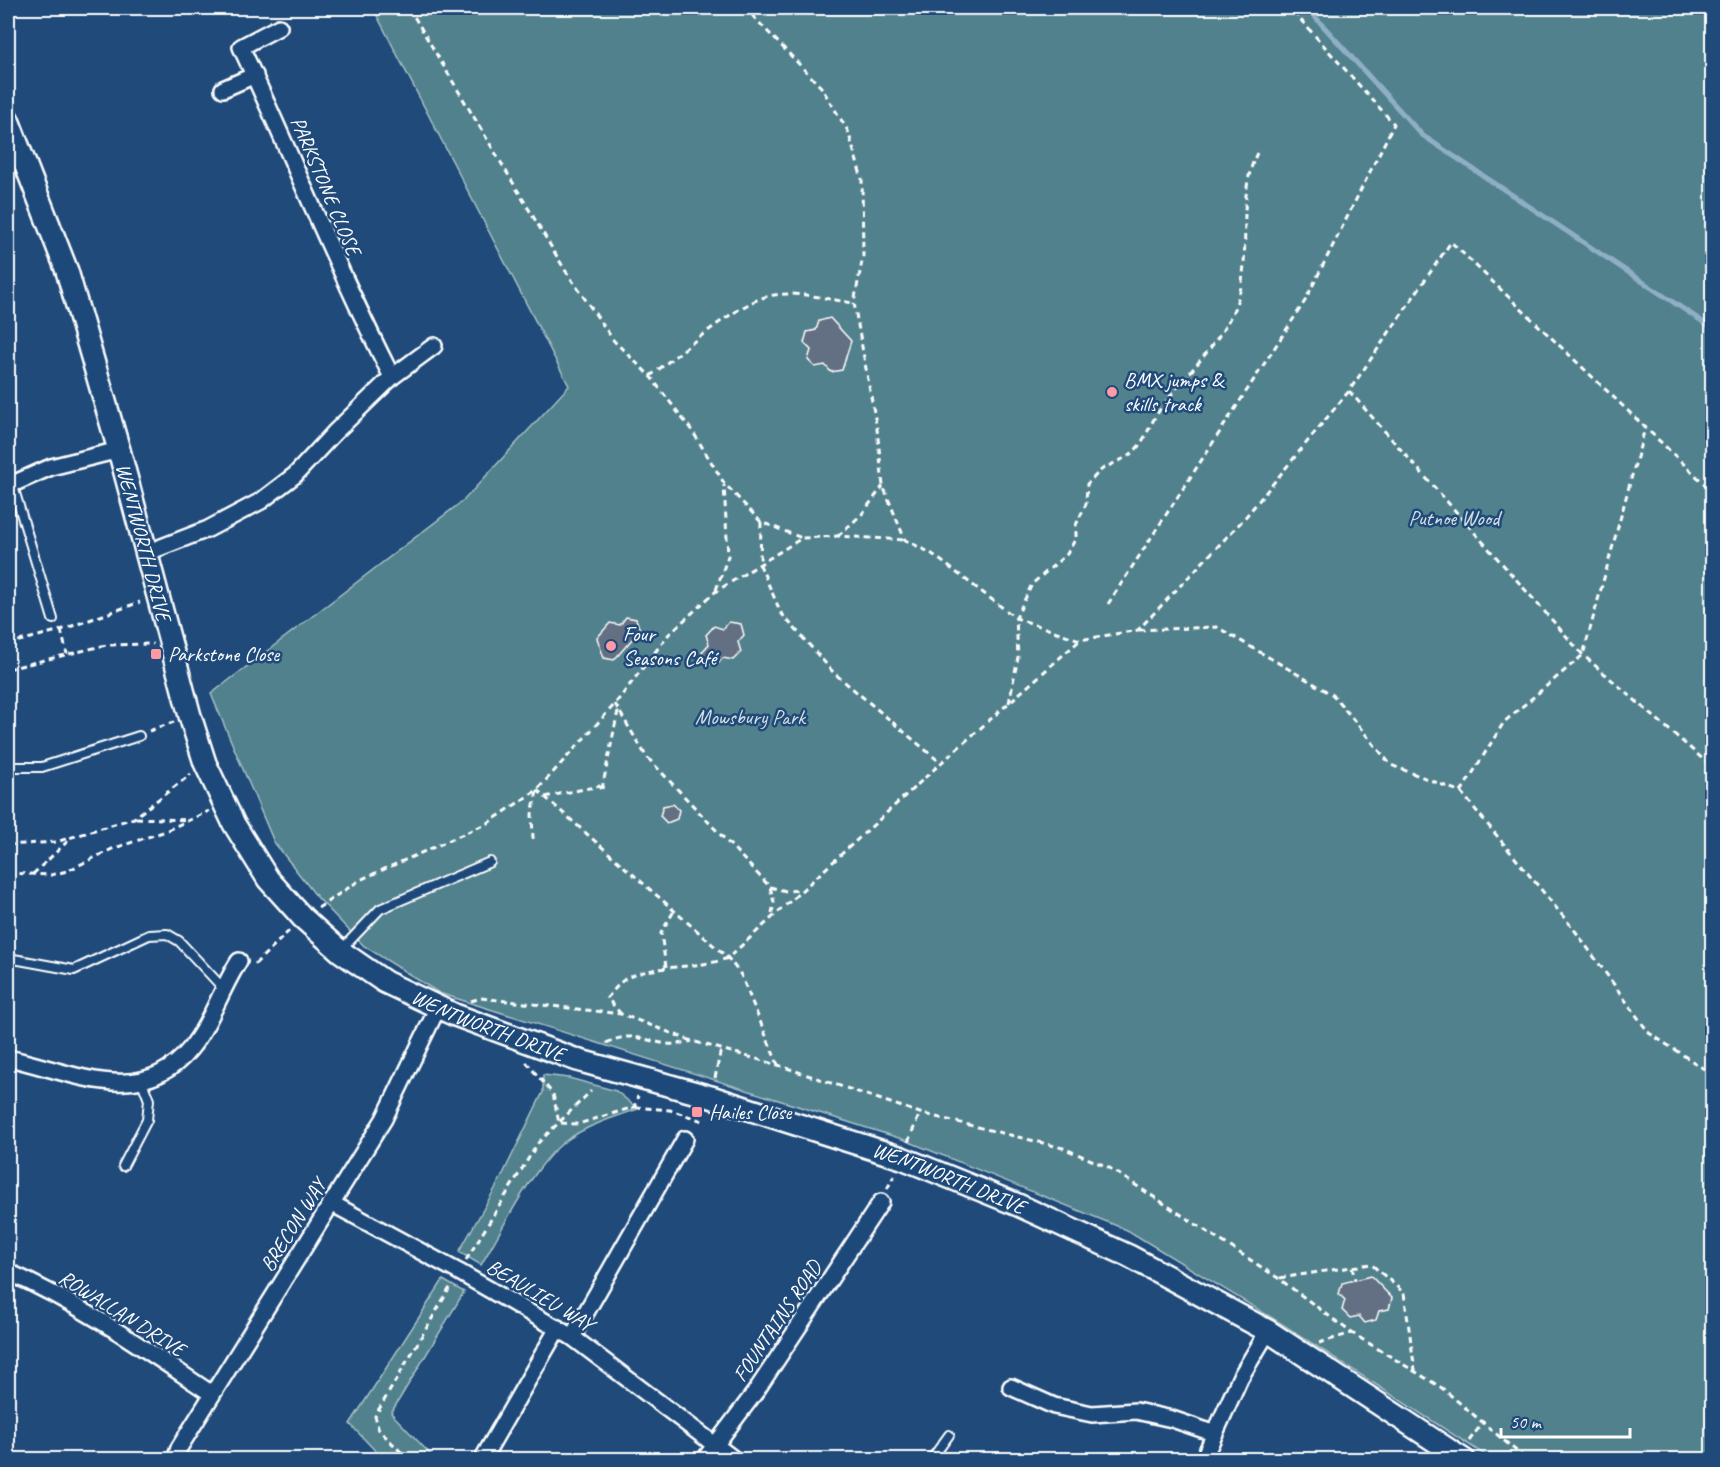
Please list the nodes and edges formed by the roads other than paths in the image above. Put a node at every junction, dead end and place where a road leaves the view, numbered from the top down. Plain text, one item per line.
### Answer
1 (279, 27) dead end
2 (255, 75) junction
3 (223, 89) dead end
4 (8, 120) edge
5 (434, 346) dead end
6 (392, 377) junction
7 (119, 450) junction
8 (9, 481) edge
9 (146, 553) junction
10 (52, 619) road end
11 (139, 735) road end
12 (8, 767) edge
13 (490, 862) dead end
14 (340, 951) junction
15 (8, 958) edge
16 (239, 961) road end
17 (222, 987) junction
18 (446, 1011) junction
19 (8, 1058) edge
20 (142, 1082) junction
21 (685, 1139) road end
22 (123, 1166) dead end
23 (881, 1202) dead end
24 (332, 1203) junction
25 (8, 1272) edge
26 (558, 1328) junction
27 (1268, 1331) junction
28 (572, 1337) junction
29 (1011, 1387) dead end
30 (212, 1394) junction
31 (1213, 1433) junction
32 (949, 1435) dead end
33 (715, 1444) junction
34 (1461, 1458) edge
35 (175, 1460) edge
36 (482, 1460) edge
37 (704, 1460) edge
38 (735, 1460) edge
39 (931, 1460) edge
40 (1203, 1460) edge

1 - 2 street, PARKSTONE CLOSE
2 - 3 street
2 - 6 street, PARKSTONE CLOSE
4 - 7 street, WENTWORTH DRIVE
5 - 6 street
6 - 9 street
7 - 8 street
7 - 9 street, WENTWORTH DRIVE
8 - 10 lane
9 - 14 street, WENTWORTH DRIVE
11 - 12 lane
13 - 14 lane
14 - 18 street, WENTWORTH DRIVE
15 - 17 lane
16 - 17 street
17 - 20 street
18 - 24 street, BRECON WAY
18 - 27 street, WENTWORTH DRIVE
19 - 20 street
20 - 22 lane
21 - 28 street
23 - 33 street, FOUNTAINS ROAD
24 - 26 street, BEAULIEU WAY
24 - 30 street, BRECON WAY
25 - 30 street, ROWALLAN DRIVE
26 - 28 street, BEAULIEU WAY
26 - 36 street
27 - 31 street
27 - 34 street, WENTWORTH DRIVE
28 - 33 street, BEAULIEU WAY
29 - 31 street
30 - 35 street, BRECON WAY
31 - 40 street
32 - 39 lane
33 - 37 street, FOUNTAINS ROAD
33 - 38 street, BEAULIEU WAY

